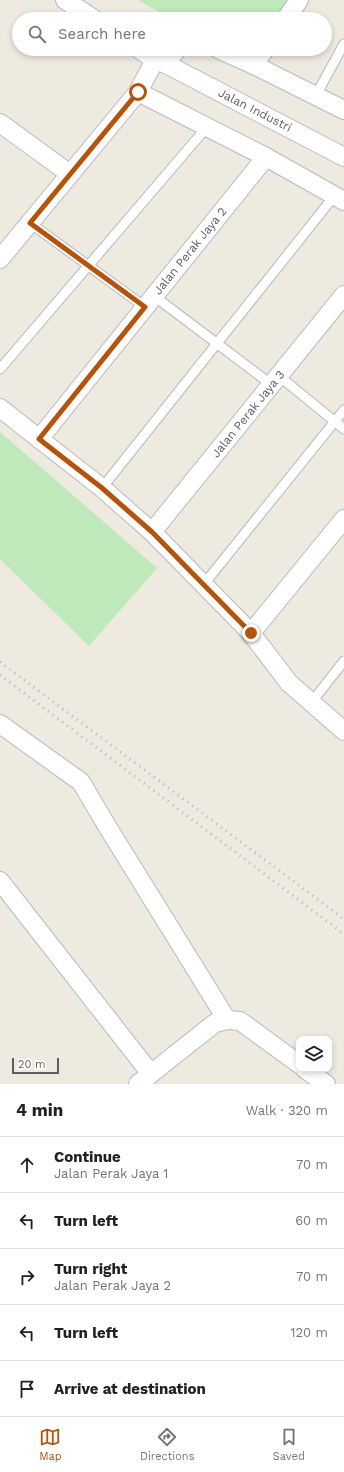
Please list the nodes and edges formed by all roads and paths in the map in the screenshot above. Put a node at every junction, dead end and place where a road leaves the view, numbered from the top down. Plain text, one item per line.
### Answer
1 (299, 0) edge
2 (67, 1) edge
3 (84, 12) edge
4 (291, 12) edge
5 (344, 44) edge
6 (150, 56) edge
7 (168, 56) edge
8 (234, 56) edge
9 (260, 56) edge
10 (160, 62) junction
11 (254, 65) junction
12 (138, 92) junction
13 (316, 95) junction
14 (344, 110) edge
15 (0, 122) edge
16 (207, 127) junction
17 (342, 153) edge
18 (266, 157) junction
19 (70, 174) junction
20 (340, 198) edge
21 (30, 223) junction
22 (0, 259) edge
23 (88, 266) junction
24 (344, 295) edge
25 (150, 301) junction
26 (217, 343) junction
27 (0, 369) edge
28 (275, 380) junction
29 (0, 408) edge
30 (344, 410) edge
31 (335, 421) junction
32 (344, 429) edge
33 (39, 439) junction
34 (102, 488) junction
35 (344, 520) edge
36 (152, 532) junction
37 (204, 584) junction
38 (251, 633) junction
39 (344, 661) edge
40 (310, 703) junction
41 (0, 724) edge
42 (344, 732) edge
43 (0, 881) edge
44 (228, 1020) junction
45 (296, 1062) edge
46 (309, 1072) edge
47 (144, 1079) edge
48 (326, 1084) edge

1 - 4 street
2 - 3 street
5 - 13 lane
6 - 10 street, Jalan Industri
7 - 10 street
8 - 11 street
9 - 11 street
10 - 12 street
10 - 17 street, Jalan Industri
11 - 13 street
12 - 16 street
12 - 19 street
13 - 14 street
15 - 19 street
16 - 18 street
16 - 23 lane
18 - 20 street
18 - 25 street, Jalan Perak Jaya 2
19 - 21 street
20 - 26 lane
21 - 22 street
21 - 23 lane
23 - 25 lane
23 - 27 lane
24 - 28 street, Jalan Perak Jaya 3
25 - 26 lane
25 - 33 street, Jalan Perak Jaya 2
26 - 28 lane
26 - 34 lane
28 - 31 lane
28 - 36 street, Jalan Perak Jaya 3
29 - 33 street
30 - 31 lane
31 - 32 lane
31 - 37 lane
33 - 34 street
34 - 36 street
35 - 38 street
36 - 37 street
37 - 38 street
38 - 40 street
39 - 40 lane
40 - 42 street
41 - 44 street
43 - 47 street
44 - 45 street
44 - 47 street
46 - 48 street

